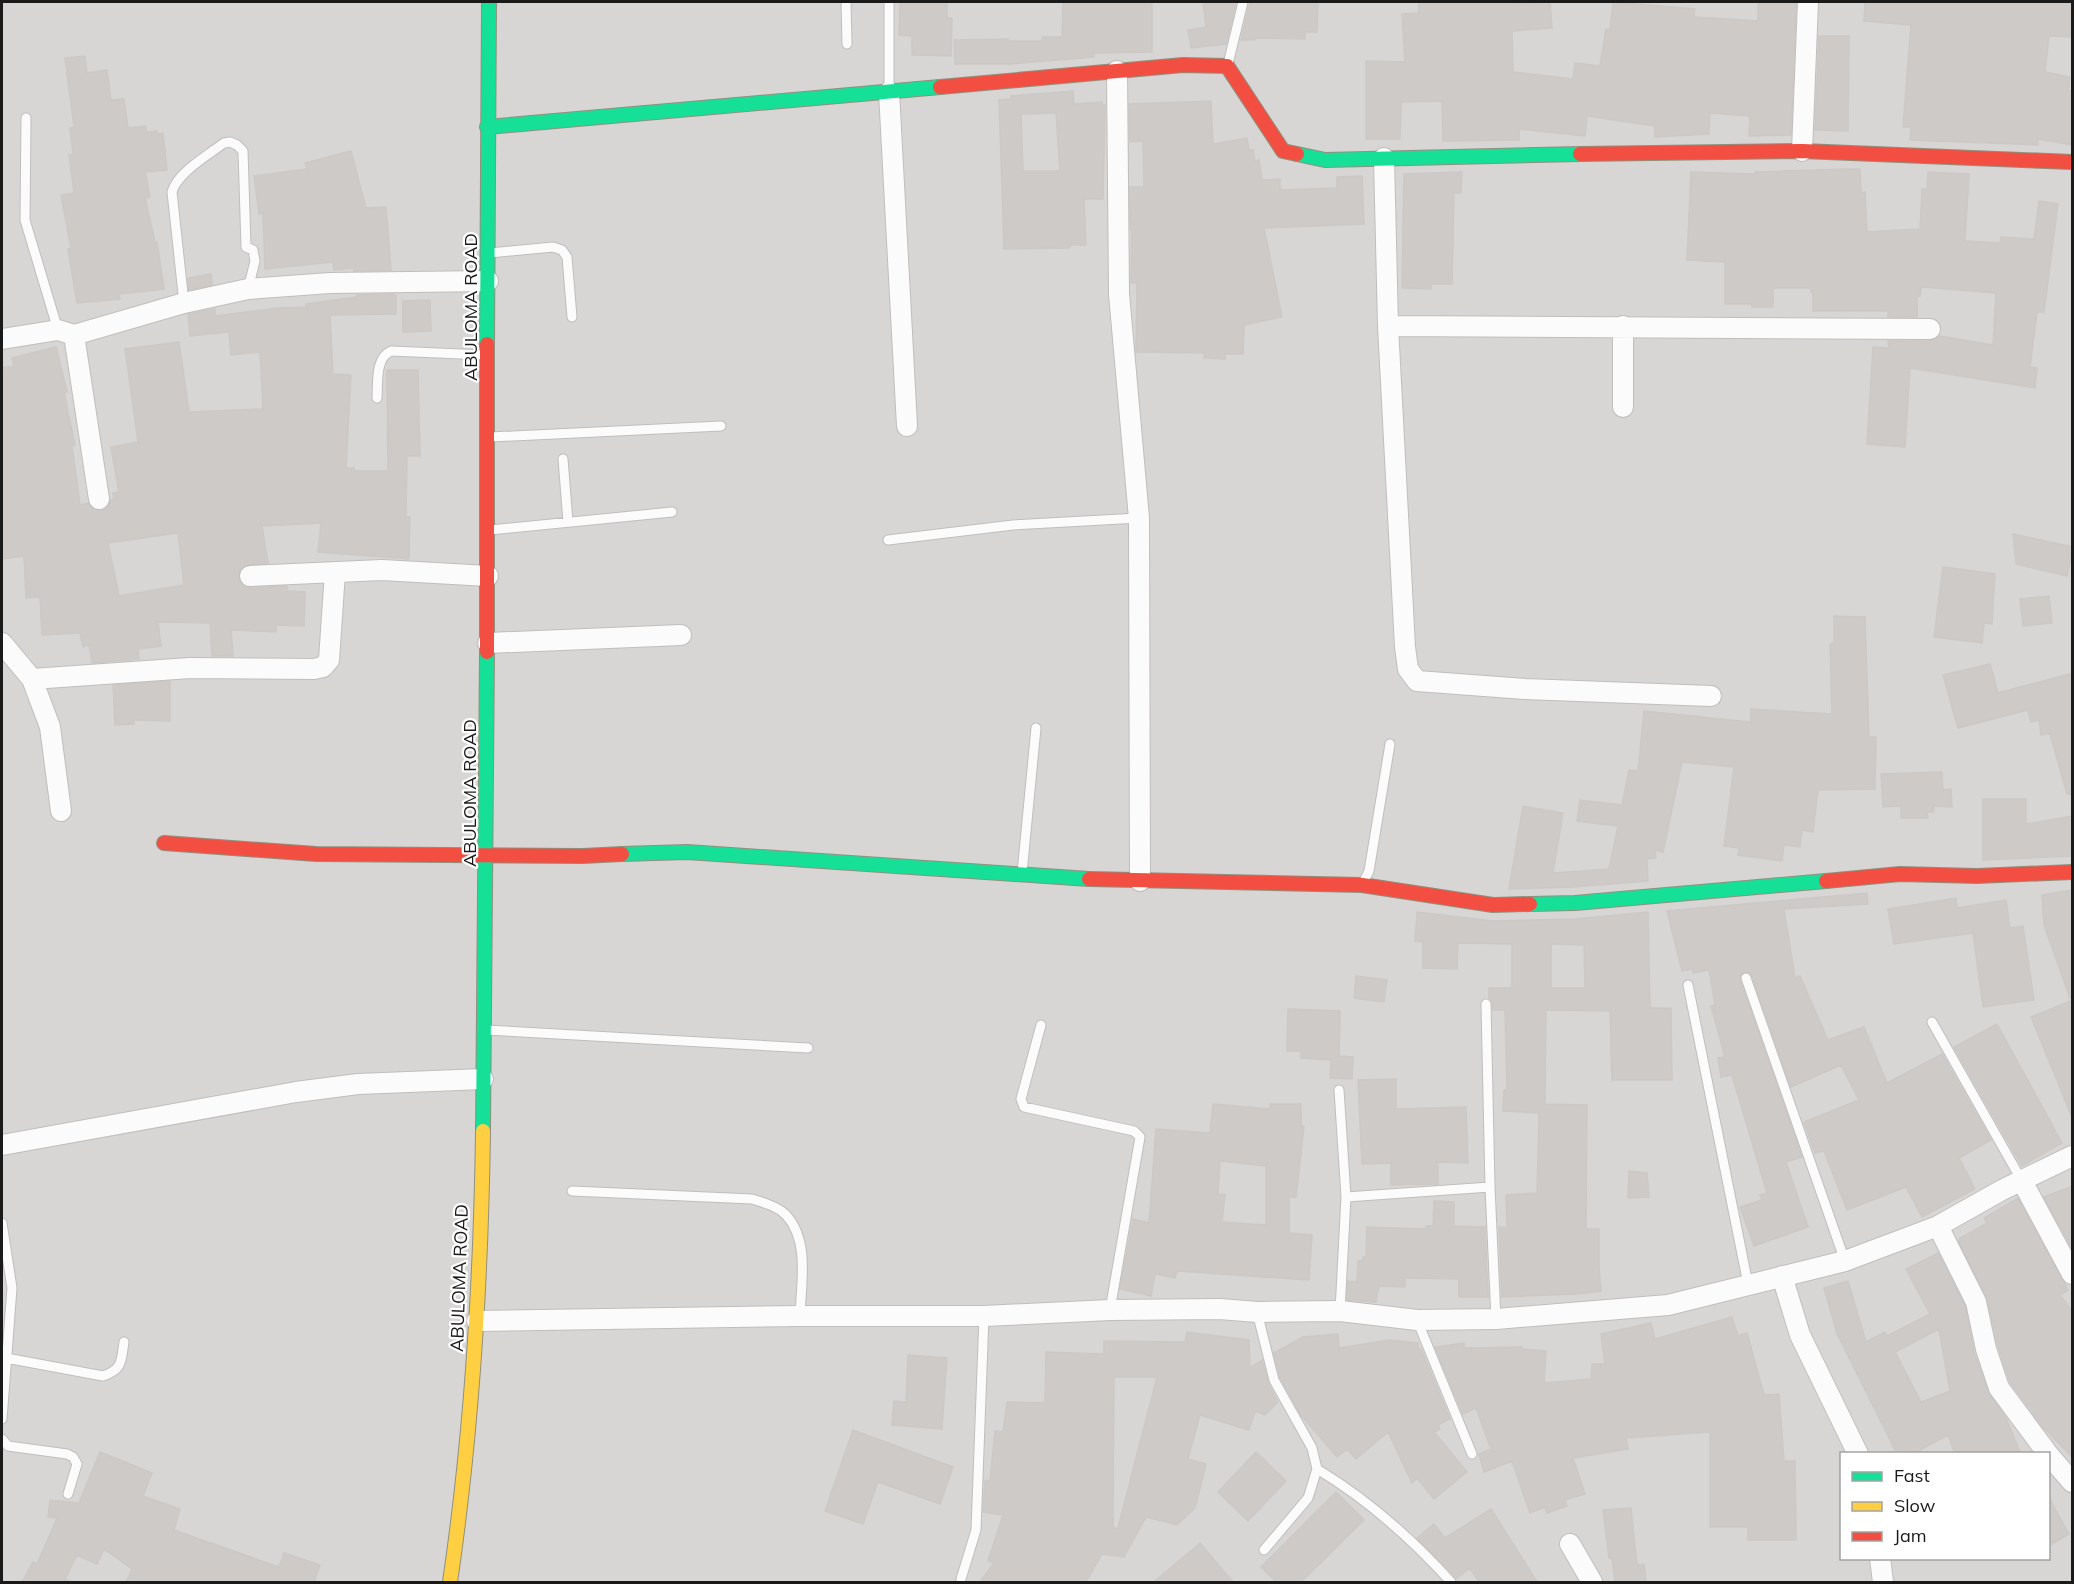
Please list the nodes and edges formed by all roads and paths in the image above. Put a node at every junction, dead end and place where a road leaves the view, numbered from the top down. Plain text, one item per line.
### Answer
1 (489, 2) edge
2 (846, 2) edge
3 (889, 2) edge
4 (1243, 2) edge
5 (1808, 2) edge
6 (847, 44) dead end
7 (1227, 66) junction
8 (1117, 71) junction
9 (889, 92) junction
10 (26, 118) dead end
11 (487, 127) junction
12 (1802, 152) junction
13 (1384, 158) junction
14 (2073, 162) edge
15 (488, 254) junction
16 (488, 281) junction
17 (248, 289) junction
18 (184, 303) junction
19 (572, 317) dead end
20 (1388, 326) junction
21 (1623, 326) junction
22 (1930, 329) dead end
23 (66, 332) junction
24 (2, 339) edge
25 (488, 355) junction
26 (377, 398) dead end
27 (1623, 407) dead end
28 (722, 426) dead end
29 (907, 426) dead end
30 (488, 437) junction
31 (563, 459) dead end
32 (99, 499) dead end
33 (672, 512) dead end
34 (1140, 518) junction
35 (568, 522) junction
36 (488, 530) junction
37 (888, 540) dead end
38 (335, 572) junction
39 (250, 576) dead end
40 (488, 576) junction
41 (681, 635) dead end
42 (2, 643) edge
43 (488, 643) junction
44 (32, 679) junction
45 (1711, 696) dead end
46 (1036, 728) dead end
47 (1390, 744) dead end
48 (61, 811) dead end
49 (164, 843) dead end
50 (487, 856) junction
51 (2073, 872) edge
52 (1022, 876) junction
53 (1140, 881) junction
54 (1362, 885) junction
55 (1746, 978) dead end
56 (1688, 985) dead end
57 (1486, 1004) dead end
58 (1932, 1022) dead end
59 (1041, 1025) dead end
60 (484, 1030) junction
61 (808, 1048) dead end
62 (483, 1079) junction
63 (1339, 1090) dead end
64 (2, 1145) edge
65 (2073, 1156) edge
66 (2022, 1180) junction
67 (1490, 1187) junction
68 (572, 1191) dead end
69 (1346, 1197) junction
70 (2, 1222) edge
71 (1938, 1226) junction
72 (1845, 1261) junction
73 (2073, 1274) edge
74 (1782, 1276) junction
75 (1748, 1284) junction
76 (1110, 1310) junction
77 (1257, 1311) junction
78 (1340, 1311) junction
79 (800, 1316) junction
80 (984, 1316) junction
81 (1496, 1319) junction
82 (1417, 1320) junction
83 (477, 1322) junction
84 (124, 1342) dead end
85 (6, 1358) junction
86 (2, 1419) edge
87 (2, 1439) edge
88 (1857, 1452) edge
89 (2047, 1452) edge
90 (1472, 1454) dead end
91 (2050, 1456) edge
92 (1317, 1469) junction
93 (2073, 1482) edge
94 (68, 1494) dead end
95 (1570, 1544) dead end
96 (1264, 1550) dead end
97 (1880, 1560) edge
98 (961, 1579) dead end
99 (450, 1582) edge
100 (1451, 1582) edge
101 (1593, 1582) edge
102 (1883, 1582) edge

1 - 11 street, ABULOMA ROAD
2 - 6 lane
3 - 9 lane
4 - 7 lane
5 - 12 street
7 - 8 street
7 - 13 street
8 - 9 street
8 - 34 street
9 - 11 street
9 - 29 street
10 - 23 lane
11 - 15 street, ABULOMA ROAD
12 - 13 street
12 - 14 street
13 - 20 street
15 - 16 street, ABULOMA ROAD
15 - 19 lane
16 - 17 street
16 - 25 street, ABULOMA ROAD
17 - 18 street
17 - 18 lane
18 - 23 street
20 - 21 street
20 - 45 street
21 - 22 street
21 - 27 street
23 - 24 street
23 - 32 street
25 - 26 lane
25 - 30 street, ABULOMA ROAD
28 - 30 lane
30 - 36 street, ABULOMA ROAD
31 - 35 lane
33 - 35 lane
34 - 37 lane
34 - 53 street
35 - 36 lane
36 - 40 street, ABULOMA ROAD
38 - 39 street
38 - 40 street
38 - 44 street
40 - 43 street, ABULOMA ROAD
41 - 43 street
42 - 44 street
43 - 50 street, ABULOMA ROAD
44 - 48 street
46 - 52 lane
47 - 54 lane
49 - 50 street
50 - 52 street
50 - 60 street, ABULOMA ROAD
51 - 54 street
52 - 53 street
53 - 54 street
55 - 72 lane
56 - 75 lane
57 - 67 lane
58 - 66 lane
59 - 76 lane
60 - 61 lane
60 - 62 street, ABULOMA ROAD
62 - 64 street
62 - 83 street, ABULOMA ROAD
63 - 69 lane
65 - 66 street
66 - 71 street
66 - 73 street
67 - 69 lane
67 - 81 lane
68 - 79 lane
69 - 78 lane
70 - 85 lane
71 - 72 street
71 - 89 street
72 - 74 street
74 - 75 street
74 - 88 street
75 - 81 street
76 - 77 street
76 - 80 street
77 - 78 street
77 - 92 lane
78 - 82 street
79 - 80 street
79 - 83 street
80 - 98 lane
81 - 82 street
82 - 90 lane
83 - 99 street, ABULOMA ROAD
84 - 85 lane
85 - 86 lane
87 - 94 lane
91 - 93 street
92 - 96 lane
92 - 100 lane
95 - 101 street
97 - 102 street

